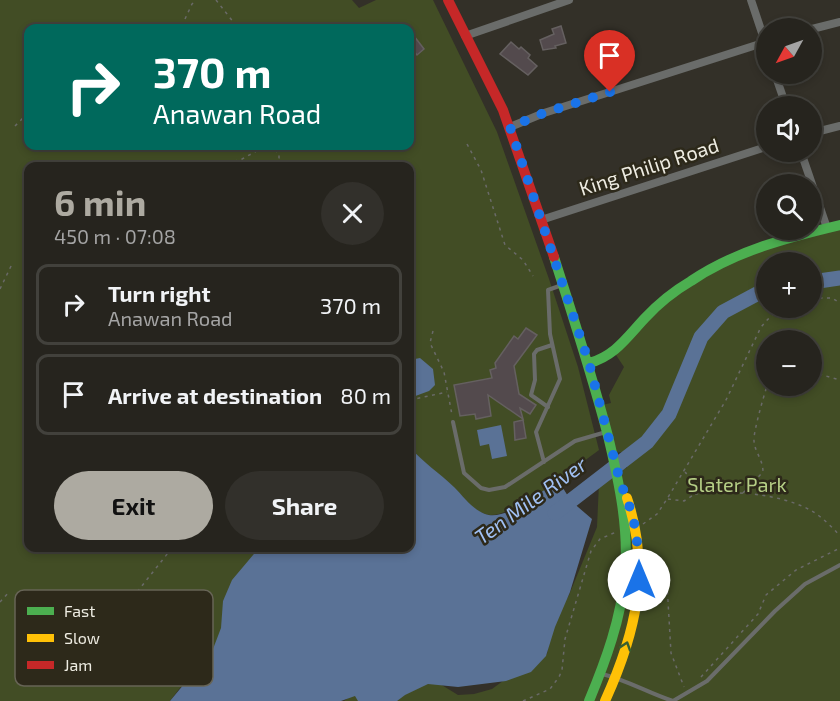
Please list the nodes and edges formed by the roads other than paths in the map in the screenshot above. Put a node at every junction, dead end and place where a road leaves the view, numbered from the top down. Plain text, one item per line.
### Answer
1 (448, 0) edge
2 (570, 0) edge
3 (751, 0) edge
4 (757, 18) edge
5 (840, 22) edge
6 (822, 26) edge
7 (465, 36) junction
8 (756, 47) edge
9 (509, 126) junction
10 (840, 126) edge
11 (822, 131) edge
12 (756, 150) edge
13 (804, 162) edge
14 (542, 220) junction
15 (840, 225) edge
16 (826, 228) junction
17 (563, 285) junction
18 (552, 345) junction
19 (589, 363) junction
20 (549, 407) junction
21 (453, 422) road end
22 (607, 432) junction
23 (544, 462) junction
24 (630, 529) junction
25 (840, 565) edge
26 (601, 673) junction
27 (616, 677) junction
28 (590, 701) edge
29 (605, 701) edge
30 (673, 701) edge

1 - 7 main road
2 - 7 street
3 - 4 street
5 - 6 street
7 - 9 main road
8 - 9 street
9 - 14 main road
10 - 11 street
12 - 14 street, King Philip Road
13 - 16 street
14 - 17 main road
15 - 16 main road
16 - 19 main road
17 - 18 lane
17 - 19 main road
18 - 20 lane
18 - 20 lane
19 - 22 main road
20 - 23 lane
21 - 23 lane
22 - 23 lane
22 - 24 main road
24 - 26 main road
27 -> 24 main road
25 - 30 lane
26 - 27 lane
26 - 28 main road
27 - 29 main road
27 - 30 lane

